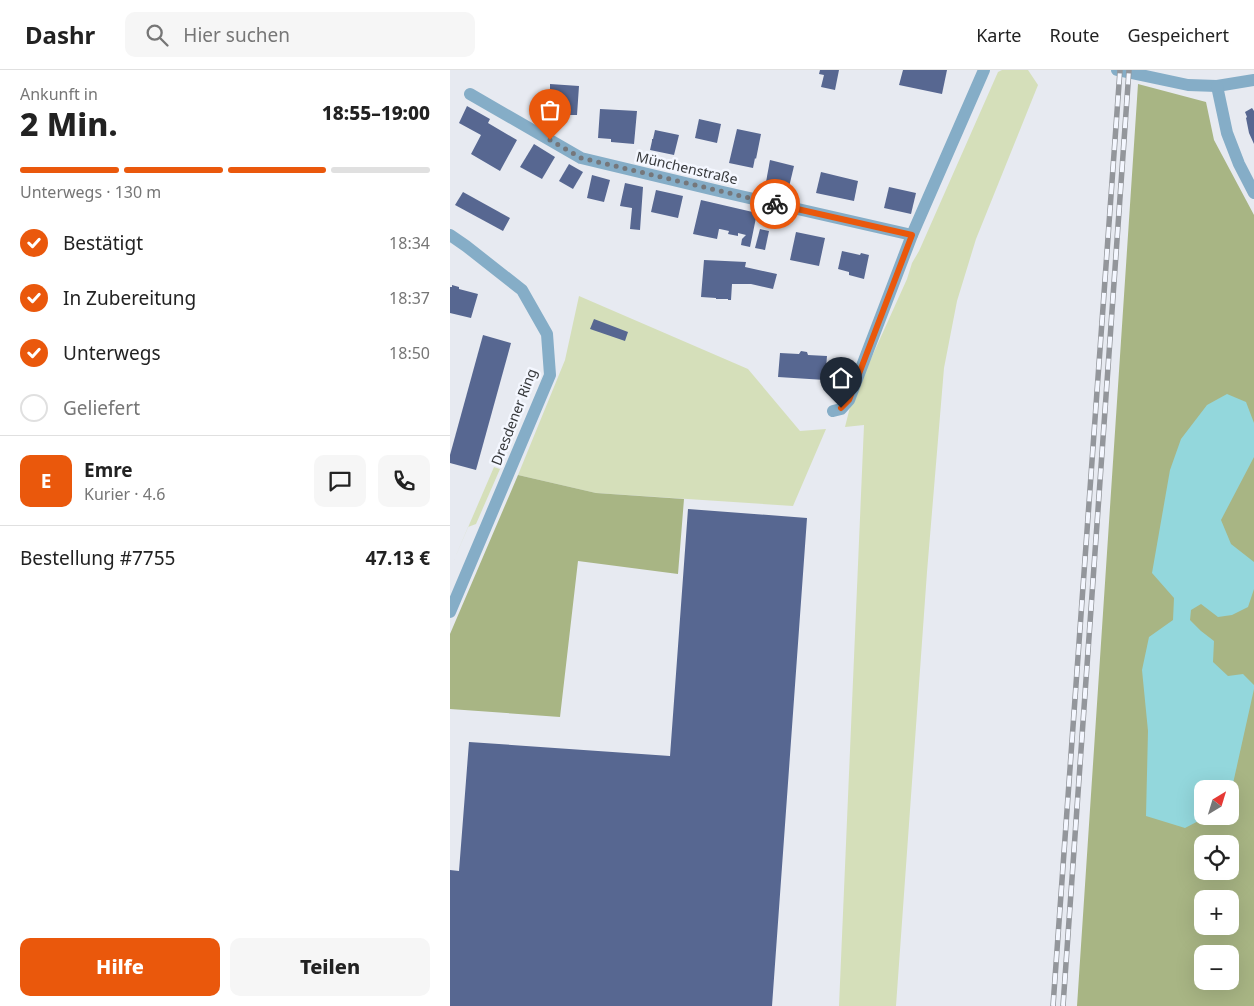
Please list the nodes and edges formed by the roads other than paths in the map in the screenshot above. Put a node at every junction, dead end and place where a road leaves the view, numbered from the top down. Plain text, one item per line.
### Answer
1 (984, 70) edge
2 (1116, 70) edge
3 (1254, 80) edge
4 (1217, 86) junction
5 (470, 94) dead end
6 (1254, 193) edge
7 (450, 235) edge
8 (912, 235) junction
9 (833, 411) dead end
10 (450, 612) edge

1 - 8 street
2 - 4 street
3 - 4 street
4 - 6 street
5 - 8 street, Münchenstraße
7 - 10 street, Dresdener Ring
8 - 9 street

